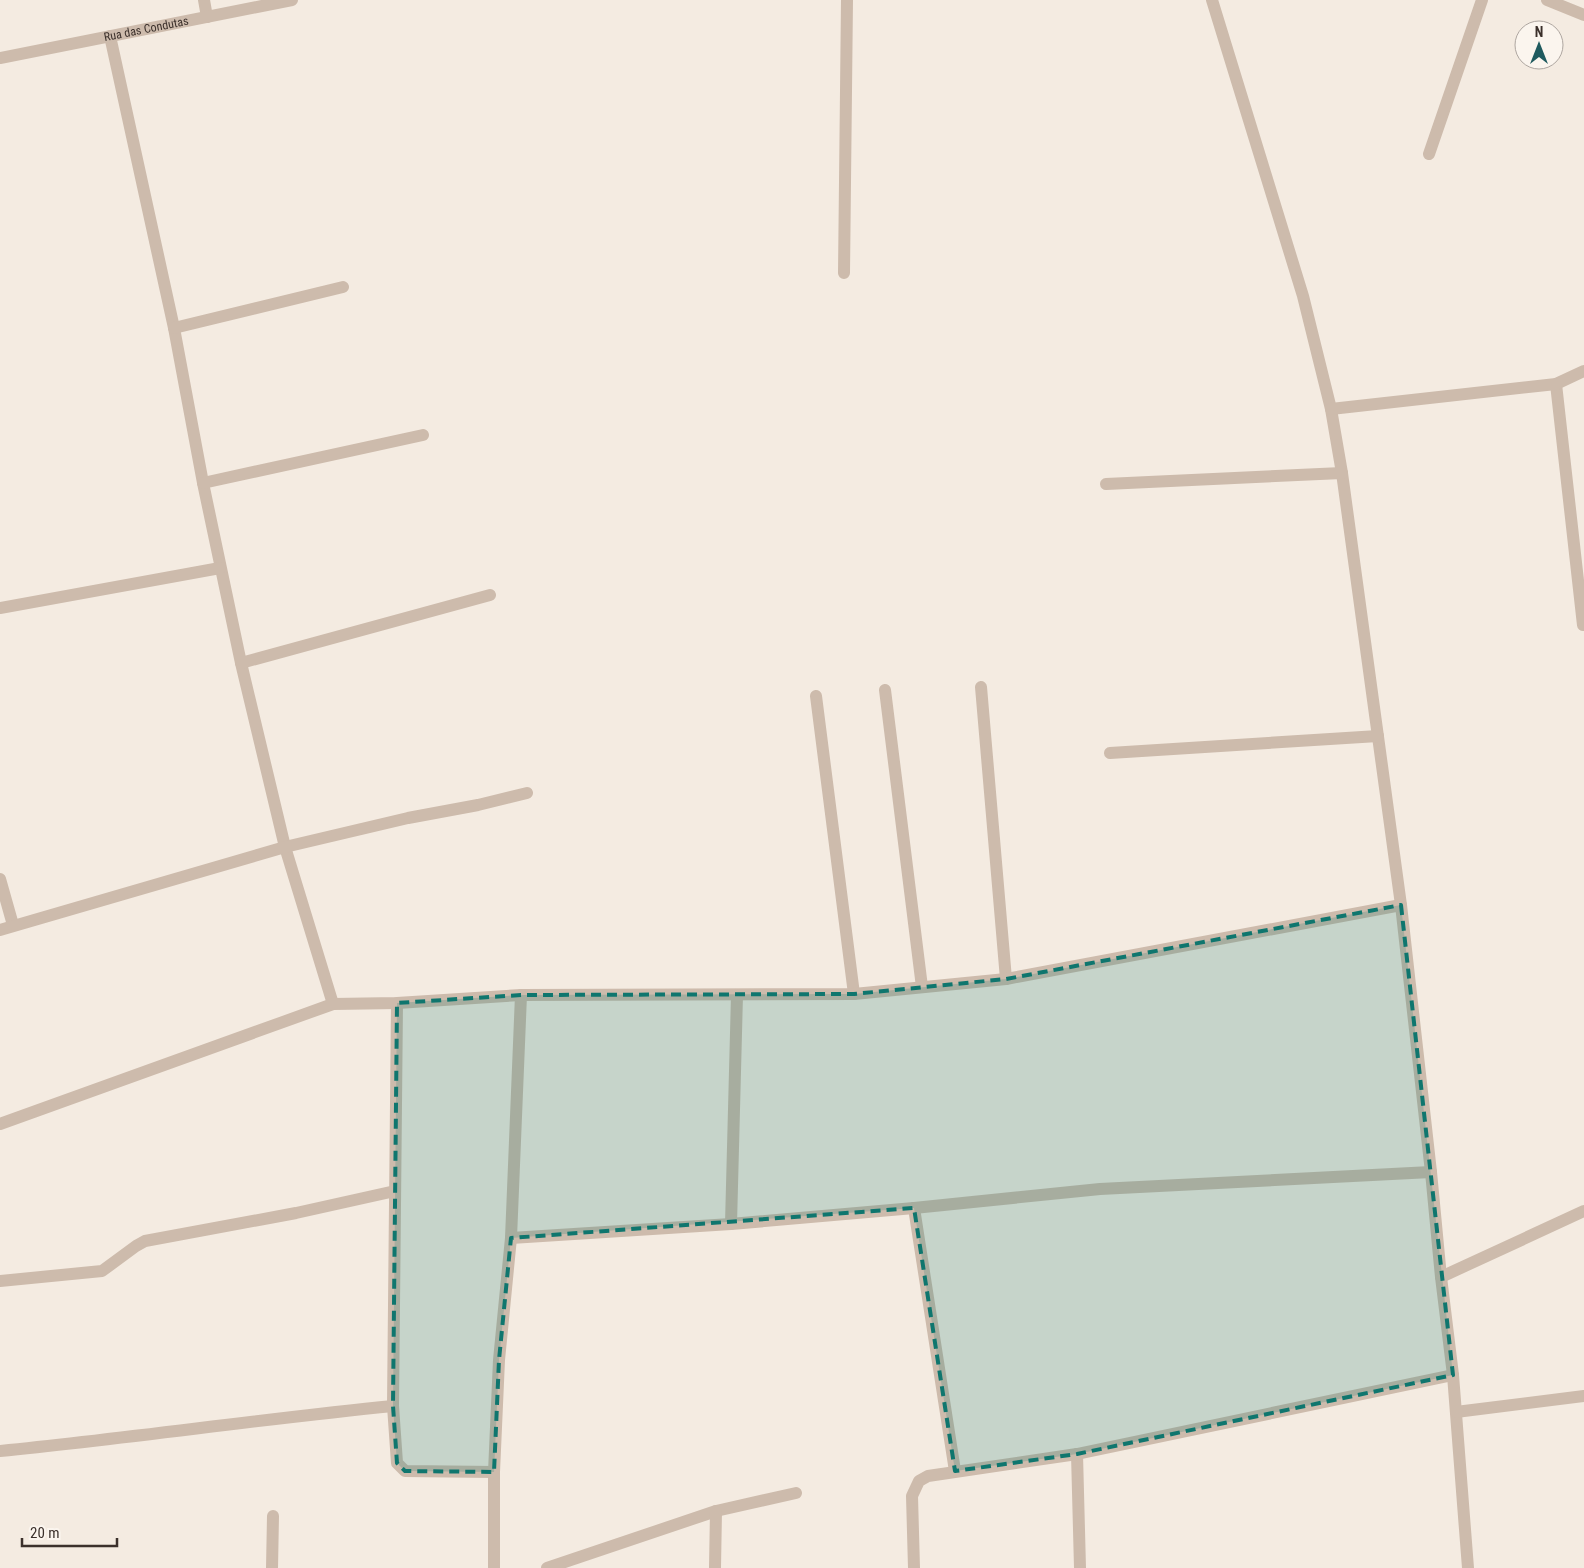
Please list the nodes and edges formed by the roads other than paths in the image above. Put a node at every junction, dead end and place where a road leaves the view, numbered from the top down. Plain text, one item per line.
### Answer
1 (204, 0) edge
2 (292, 0) edge
3 (847, 0) edge
4 (1212, 0) edge
5 (1482, 0) edge
6 (1546, 0) edge
7 (1584, 15) edge
8 (207, 17) junction
9 (110, 36) junction
10 (0, 58) edge
11 (1429, 154) dead end
12 (844, 273) dead end
13 (343, 287) dead end
14 (174, 328) junction
15 (1584, 371) edge
16 (1556, 384) junction
17 (1331, 409) junction
18 (423, 435) dead end
19 (1342, 473) junction
20 (203, 483) junction
21 (1106, 484) dead end
22 (220, 568) junction
23 (490, 595) dead end
24 (0, 608) edge
25 (1583, 625) edge
26 (242, 663) junction
27 (981, 687) dead end
28 (885, 690) dead end
29 (816, 696) dead end
30 (1378, 736) junction
31 (1110, 753) dead end
32 (527, 793) dead end
33 (285, 848) junction
34 (0, 879) edge
35 (1401, 905) junction
36 (13, 925) junction
37 (0, 930) edge
38 (1006, 979) junction
39 (922, 987) junction
40 (854, 994) junction
41 (521, 995) junction
42 (737, 995) junction
43 (397, 1003) junction
44 (333, 1004) junction
45 (0, 1124) edge
46 (1431, 1172) junction
47 (395, 1191) junction
48 (914, 1208) junction
49 (1584, 1211) edge
50 (731, 1224) junction
51 (511, 1238) junction
52 (1441, 1276) junction
53 (0, 1281) edge
54 (1453, 1375) junction
55 (1584, 1396) edge
56 (393, 1406) junction
57 (1456, 1412) junction
58 (0, 1451) edge
59 (1077, 1454) junction
60 (955, 1471) junction
61 (494, 1472) junction
62 (796, 1493) dead end
63 (716, 1511) junction
64 (273, 1516) dead end
65 (272, 1568) edge
66 (494, 1568) edge
67 (547, 1568) edge
68 (715, 1568) edge
69 (914, 1568) edge
70 (1080, 1568) edge
71 (1468, 1568) edge

1 - 8 street
2 - 8 street, Rua das Condutas
3 - 12 street
4 - 17 street
5 - 11 street
6 - 7 street
8 - 9 street, Rua das Condutas
9 - 10 street, Rua das Condutas
9 - 14 street
13 - 14 street
14 - 20 street
15 - 16 street
16 - 17 street
16 - 25 street
17 - 19 street
18 - 20 street
19 - 21 street
19 - 30 street
20 - 22 street
22 - 24 street
22 - 26 street
23 - 26 street
26 - 33 street
27 - 38 street
28 - 39 street
29 - 40 street
30 - 31 street
30 - 35 street
32 - 33 street
33 - 36 street
33 - 44 street
34 - 36 street
35 - 38 street
35 - 46 street
36 - 37 street
38 - 39 street
39 - 40 street
40 - 42 street
41 - 42 street
41 - 43 street
41 - 51 street
42 - 50 street
43 - 44 street
43 - 47 street
44 - 45 street
46 - 48 street
46 - 52 street
47 - 53 street
47 - 56 street
48 - 50 street
48 - 60 street
49 - 52 street
50 - 51 street
51 - 61 street
52 - 54 street
54 - 57 street
54 - 59 street
55 - 57 street
56 - 58 street
56 - 61 street
57 - 71 street
59 - 60 street
59 - 70 street
60 - 69 street
61 - 66 street
62 - 63 street
63 - 67 street
63 - 68 street
64 - 65 street

